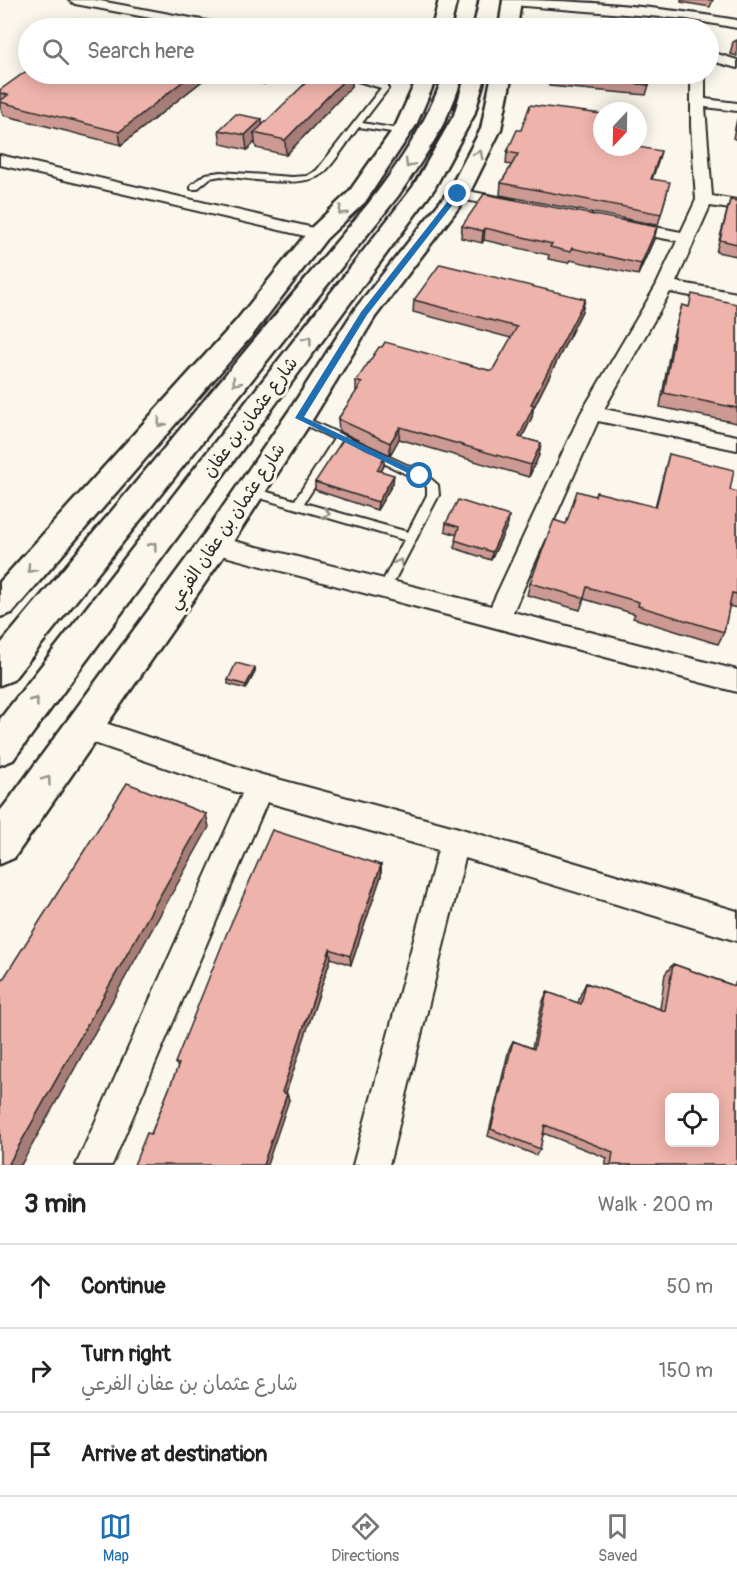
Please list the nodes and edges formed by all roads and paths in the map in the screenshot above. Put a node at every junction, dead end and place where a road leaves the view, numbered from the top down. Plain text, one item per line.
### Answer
1 (75, 0) edge
2 (448, 0) edge
3 (468, 0) edge
4 (512, 0) edge
5 (687, 15) junction
6 (170, 18) edge
7 (444, 18) edge
8 (464, 18) edge
9 (509, 18) edge
10 (688, 18) edge
11 (704, 18) edge
12 (719, 21) edge
13 (737, 24) edge
14 (719, 58) edge
15 (737, 64) edge
16 (378, 84) edge
17 (423, 84) edge
18 (449, 84) edge
19 (473, 84) edge
20 (500, 84) edge
21 (698, 84) edge
22 (697, 102) junction
23 (737, 107) edge
24 (357, 124) junction
25 (401, 132) junction
26 (0, 160) edge
27 (194, 187) dead end
28 (458, 194) junction
29 (704, 200) junction
30 (737, 205) edge
31 (526, 207) edge
32 (607, 223) edge
33 (318, 234) junction
34 (687, 238) junction
35 (665, 286) junction
36 (737, 299) edge
37 (591, 413) junction
38 (299, 418) junction
39 (340, 438) junction
40 (737, 443) edge
41 (250, 491) junction
42 (297, 505) junction
43 (125, 520) junction
44 (412, 538) junction
45 (214, 545) junction
46 (385, 588) junction
47 (0, 604) edge
48 (497, 619) junction
49 (0, 651) edge
50 (0, 670) edge
51 (737, 681) edge
52 (84, 728) junction
53 (0, 748) edge
54 (259, 787) junction
55 (8, 832) edge
56 (455, 841) junction
57 (737, 926) edge
58 (94, 1165) edge
59 (371, 1165) edge

1 - 6 street
2 - 7 main road
3 - 8 main road
4 - 5 street
4 - 9 main road
5 - 10 street
5 - 11 street
12 - 13 street
14 - 15 street
16 - 24 lane
17 - 25 main road
18 -> 43 main road, شارع عثمان بن عفان
53 -> 19 main road, شارع عثمان بن عفان
28 -> 20 main road, شارع عثمان بن عفان الفرعي
21 - 22 street
22 - 23 street
22 - 29 street
24 - 25 lane
24 - 27 lane
25 -> 33 main road
26 - 33 street
28 - 31 street
28 - 38 main road, شارع عثمان بن عفان الفرعي
29 - 30 street
29 - 34 street
32 - 34 street
33 -> 47 main road
34 - 35 street
35 - 36 street
35 - 37 street
37 - 40 street
37 - 48 street
38 - 39 lane
38 - 41 main road, شارع عثمان بن عفان الفرعي
39 - 42 lane
39 - 44 lane
41 - 42 lane
41 - 45 main road, شارع عثمان بن عفان الفرعي
42 -> 44 lane
43 - 49 main road
43 - 50 main road, شارع عثمان بن عفان
46 -> 44 lane
45 - 46 street
45 - 52 main road, شارع عثمان بن عفان الفرعي
46 - 48 street
48 - 51 street
52 - 54 street
55 -> 52 main road, شارع عثمان بن عفان الفرعي
54 - 56 street
54 - 58 street
56 - 57 street
56 - 59 street

